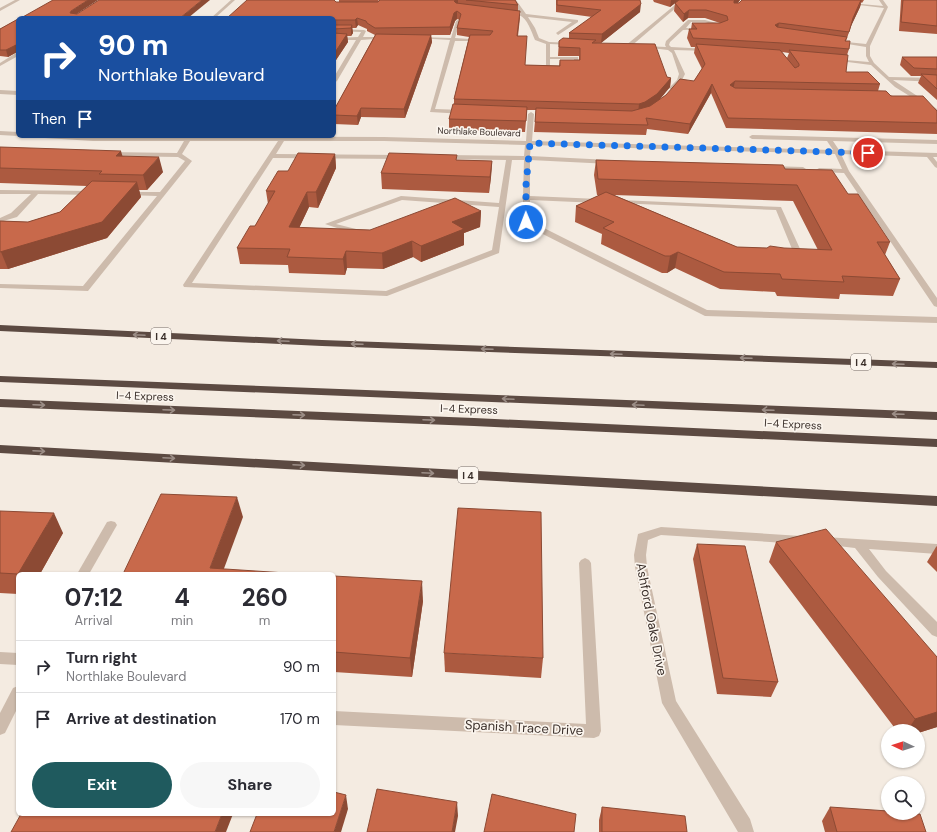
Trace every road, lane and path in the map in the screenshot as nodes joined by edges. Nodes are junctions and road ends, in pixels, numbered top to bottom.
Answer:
1 (18, 0) edge
2 (233, 0) edge
3 (514, 0) edge
4 (683, 0) edge
5 (819, 0) edge
6 (881, 0) edge
7 (886, 7) junction
8 (0, 10) edge
9 (517, 15) edge
10 (525, 15) junction
11 (215, 16) edge
12 (458, 21) edge
13 (682, 29) junction
14 (336, 30) edge
15 (558, 34) dead end
16 (336, 38) edge
17 (394, 38) edge
18 (409, 38) edge
19 (359, 39) junction
20 (452, 39) junction
21 (490, 41) edge
22 (830, 41) edge
23 (548, 43) junction
24 (579, 44) edge
25 (619, 46) edge
26 (627, 46) junction
27 (868, 46) junction
28 (634, 47) edge
29 (641, 47) edge
30 (670, 49) junction
31 (718, 50) edge
32 (16, 55) edge
33 (548, 58) junction
34 (828, 59) edge
35 (872, 64) junction
36 (0, 65) edge
37 (336, 68) edge
38 (341, 68) junction
39 (336, 77) edge
40 (887, 78) junction
41 (937, 80) edge
42 (670, 91) edge
43 (0, 92) edge
44 (16, 93) edge
45 (907, 98) edge
46 (915, 98) junction
47 (937, 111) edge
48 (470, 112) edge
49 (524, 114) edge
50 (532, 114) junction
51 (539, 114) edge
52 (0, 133) edge
53 (16, 134) edge
54 (752, 137) dead end
55 (77, 138) edge
56 (283, 138) joint
57 (336, 138) edge
58 (188, 139) junction
59 (829, 139) junction
60 (937, 142) edge
61 (530, 143) junction
62 (837, 152) junction
63 (101, 154) edge
64 (929, 155) junction
65 (937, 155) edge
66 (179, 156) junction
67 (272, 156) junction
68 (406, 157) edge
69 (438, 157) edge
70 (509, 158) junction
71 (527, 158) junction
72 (615, 162) edge
73 (937, 166) edge
74 (766, 168) edge
75 (806, 169) edge
76 (814, 170) edge
77 (846, 171) junction
78 (0, 192) edge
79 (36, 193) junction
80 (99, 193) edge
81 (123, 193) edge
82 (163, 194) junction
83 (525, 198) junction
84 (452, 201) junction
85 (623, 203) junction
86 (503, 204) junction
87 (438, 207) edge
88 (644, 212) edge
89 (0, 220) edge
90 (368, 234) edge
91 (782, 251) edge
92 (0, 286) edge
93 (937, 304) edge
94 (937, 320) edge
95 (0, 328) edge
96 (937, 365) edge
97 (0, 379) edge
98 (0, 403) edge
99 (937, 416) edge
100 (937, 443) edge
101 (0, 449) edge
102 (937, 501) edge
103 (111, 525) dead end
104 (859, 544) junction
105 (937, 549) edge
106 (585, 563) dead end
107 (84, 572) edge
108 (937, 631) edge
109 (0, 658) edge
110 (16, 659) edge
111 (16, 699) edge
112 (336, 718) edge
113 (0, 728) edge
114 (746, 832) edge

1 - 8 street
2 - 11 street
3 - 10 street
4 - 26 street
5 - 7 street
6 - 7 street
7 - 27 street
9 - 10 street
10 - 15 street
10 - 23 street
12 - 20 street
13 - 13 street
13 - 30 street
14 - 19 street
16 - 19 street
17 - 19 street
18 - 20 street
19 - 38 street
20 - 21 street
20 - 48 street
22 - 27 street
23 - 24 street
23 - 33 street
25 - 26 street
26 - 28 street
27 - 35 street
29 - 30 street
30 - 31 street
30 - 42 street
32 - 36 street
33 - 33 street
34 - 35 street
35 - 40 street
37 - 38 street
38 - 39 street
40 - 41 street
40 - 46 street
43 - 44 street
45 - 46 street
46 - 47 street
49 - 50 street
50 - 51 street
50 - 61 street
52 - 53 street
54 - 59 street
55 - 58 street, Northlake Boulevard
56 - 58 street, Northlake Boulevard
56 - 67 street
57 - 61 street, Northlake Boulevard
58 - 66 street
59 - 60 street
59 - 62 street
61 - 62 street, Northlake Boulevard
61 - 71 street
62 - 64 street, Northlake Boulevard
62 - 77 street
63 - 66 street
64 - 65 street, Northlake Boulevard
64 - 73 street
66 - 82 street
67 - 68 street
67 - 86 street
69 - 70 street
70 - 71 street
70 - 86 street
71 - 72 street
71 - 83 street
74 - 75 street
76 - 77 street
77 - 93 street
78 - 79 street
79 - 80 street
79 - 89 street
81 - 82 street
82 - 92 street
83 - 85 street
83 - 94 street
84 - 86 street
84 - 87 street
84 - 90 street
85 - 88 street
85 - 91 street
96 -> 95 highway, I 4
99 -> 97 highway, I-4 Express
98 -> 100 highway, I-4 Express
101 -> 102 highway, I 4
103 - 107 street
104 - 105 street, Ashford Oaks Drive
104 - 108 street
104 - 114 street, Ashford Oaks Drive
106 - 112 street, Spanish Trace Drive
109 - 110 street
111 - 113 street

